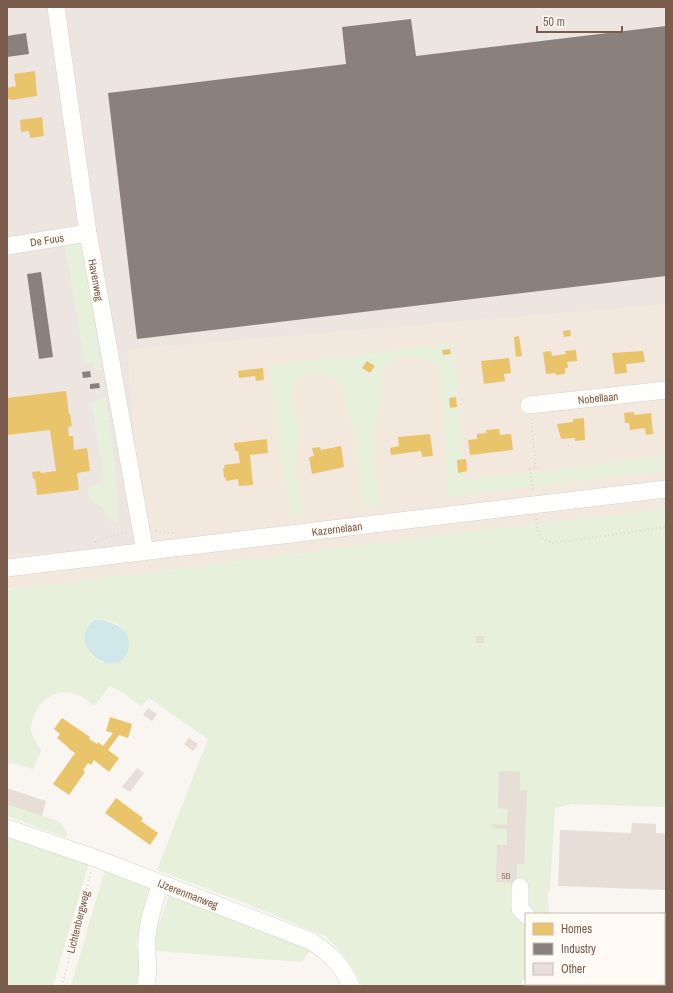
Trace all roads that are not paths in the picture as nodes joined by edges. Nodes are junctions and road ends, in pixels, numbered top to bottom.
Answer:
1 (56, 7) edge
2 (88, 233) junction
3 (7, 246) edge
4 (666, 390) edge
5 (529, 405) road end
6 (666, 489) edge
7 (145, 552) junction
8 (7, 568) edge
9 (7, 828) edge
10 (161, 884) junction
11 (520, 887) dead end
12 (525, 914) edge
13 (149, 981) edge
14 (351, 986) edge

1 - 2 street, Havenweg
2 - 3 street, De Fuus
2 - 7 street, Havenweg
4 - 5 street, Nobellaan
6 - 7 street, Kazernelaan
7 - 8 street, Kazernelaan
9 - 10 street, IJzerenmanweg
10 - 13 street
10 - 14 street, IJzerenmanweg
11 - 12 street

